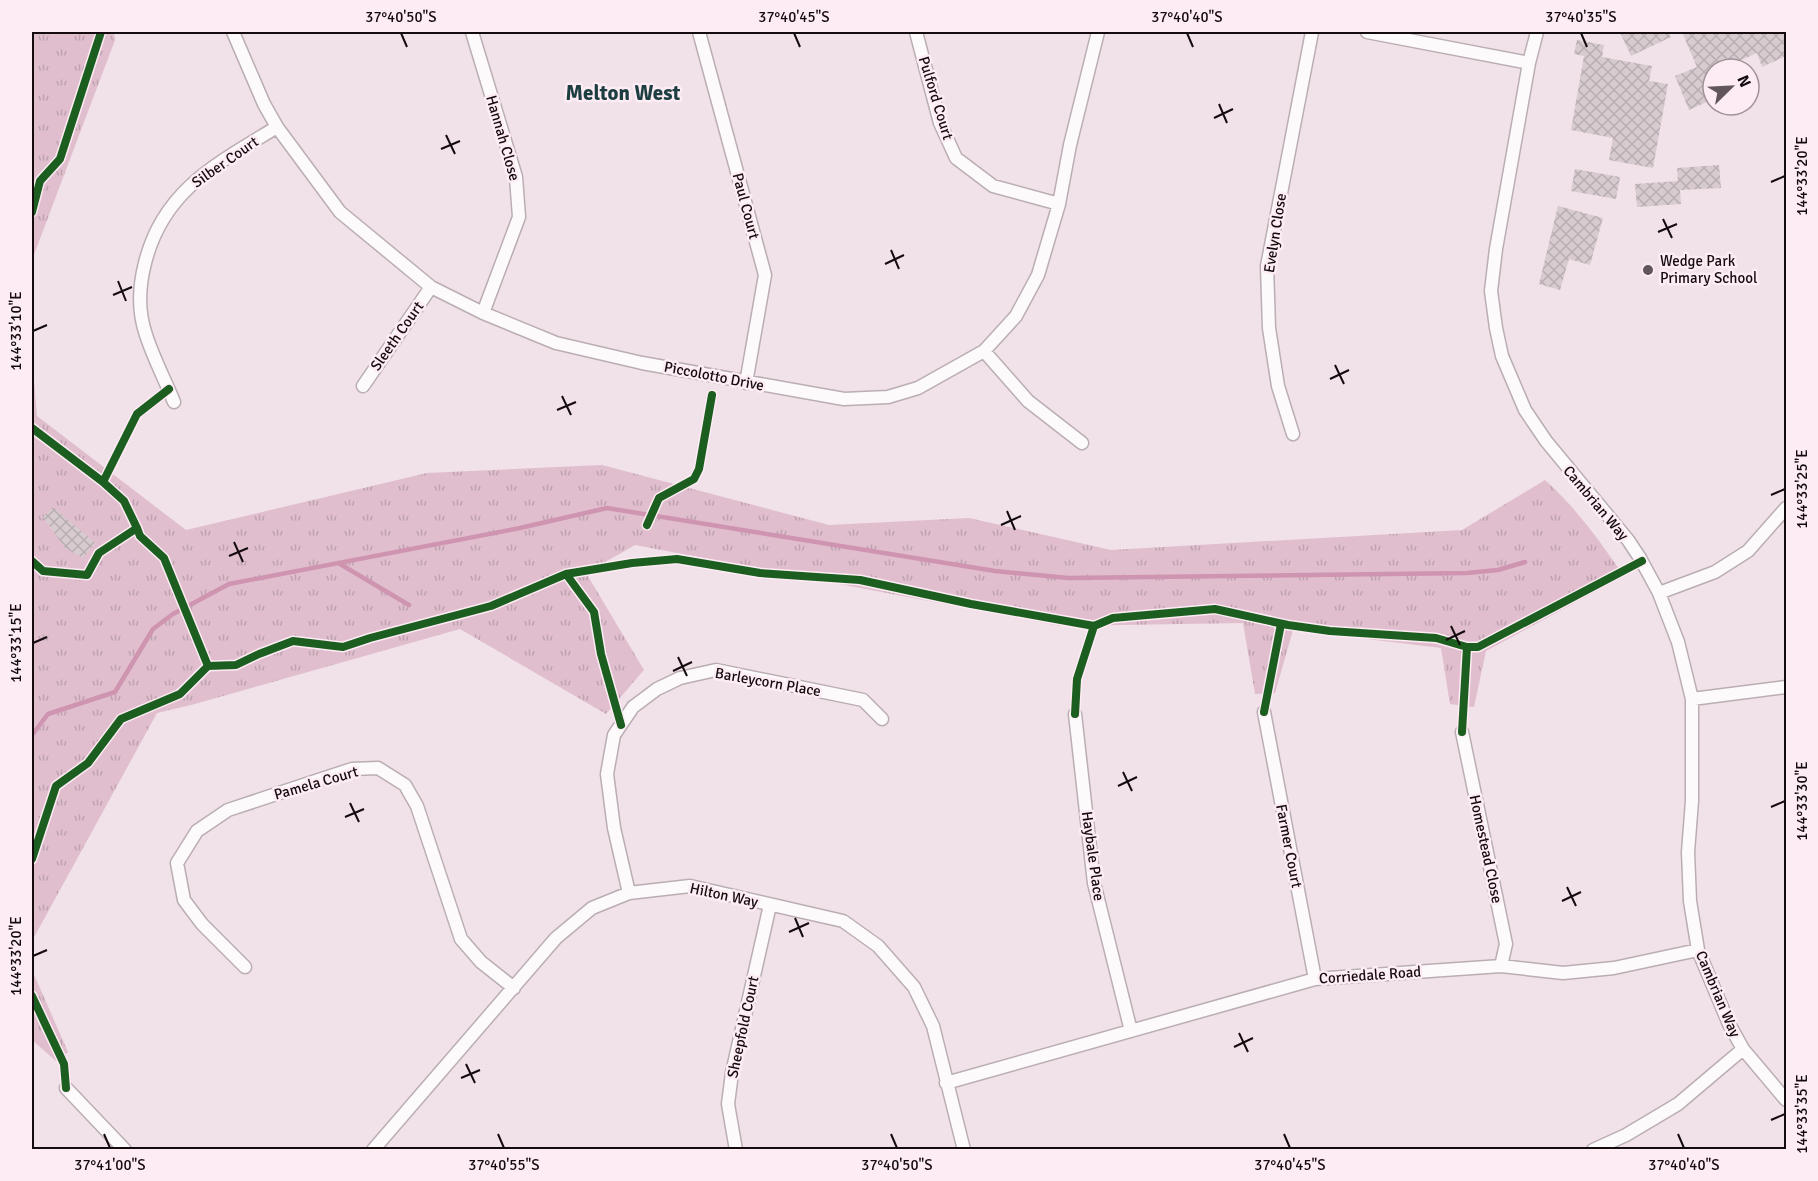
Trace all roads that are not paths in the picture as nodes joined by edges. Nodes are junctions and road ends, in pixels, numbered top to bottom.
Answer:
1 (233, 32) edge
2 (471, 32) edge
3 (699, 32) edge
4 (916, 32) edge
5 (1098, 32) edge
6 (1312, 32) edge
7 (1367, 32) edge
8 (1537, 32) edge
9 (1529, 63) junction
10 (277, 127) junction
11 (1059, 204) junction
12 (431, 287) junction
13 (483, 313) junction
14 (984, 351) junction
15 (746, 383) junction
16 (363, 386) dead end
17 (174, 402) dead end
18 (1293, 434) dead end
19 (1082, 443) dead end
20 (1786, 508) edge
21 (1659, 593) junction
22 (1786, 687) edge
23 (1692, 699) junction
24 (1264, 712) dead end
25 (1075, 714) dead end
26 (882, 719) dead end
27 (1462, 732) dead end
28 (629, 893) junction
29 (770, 905) junction
30 (1698, 950) junction
31 (1501, 966) junction
32 (245, 967) dead end
33 (1315, 979) junction
34 (514, 988) junction
35 (1131, 1031) junction
36 (1743, 1049) junction
37 (946, 1083) junction
38 (66, 1088) dead end
39 (1786, 1100) edge
40 (125, 1149) edge
41 (373, 1149) edge
42 (736, 1149) edge
43 (964, 1149) edge
44 (1593, 1149) edge

1 - 10 street, Piccolotto Drive
2 - 13 street, Hannah Close
3 - 15 street, Paul Court
4 - 11 street, Pulford Court
5 - 11 street, Piccolotto Drive
6 - 18 street, Evelyn Close
7 - 9 street
8 - 9 street, Cambrian Way
9 - 21 street, Cambrian Way
10 - 12 street, Piccolotto Drive
10 - 17 street, Silber Court
11 - 14 street, Piccolotto Drive
12 - 13 street, Piccolotto Drive
12 - 16 street, Sleeth Court
13 - 15 street, Piccolotto Drive
14 - 15 street, Piccolotto Drive
14 - 19 street
20 - 21 street
21 - 23 street, Cambrian Way
22 - 23 street
23 - 30 street, Cambrian Way
24 - 33 street, Farmer Court
25 - 35 street, Haybale Place
26 - 28 street, Barleycorn Place
27 - 31 street, Homestead Close
28 - 29 street, Hilton Way
28 - 34 street, Hilton Way
29 - 37 street, Hilton Way
29 - 42 street, Sheepfold Court
30 - 31 street, Corriedale Road
30 - 36 street, Cambrian Way
31 - 33 street, Corriedale Road
32 - 34 street, Pamela Court
33 - 35 street, Corriedale Road
34 - 41 street, Hilton Way
35 - 37 street, Corriedale Road
36 - 39 street, Cambrian Way
36 - 44 street
37 - 43 street, Hilton Way
38 - 40 street

